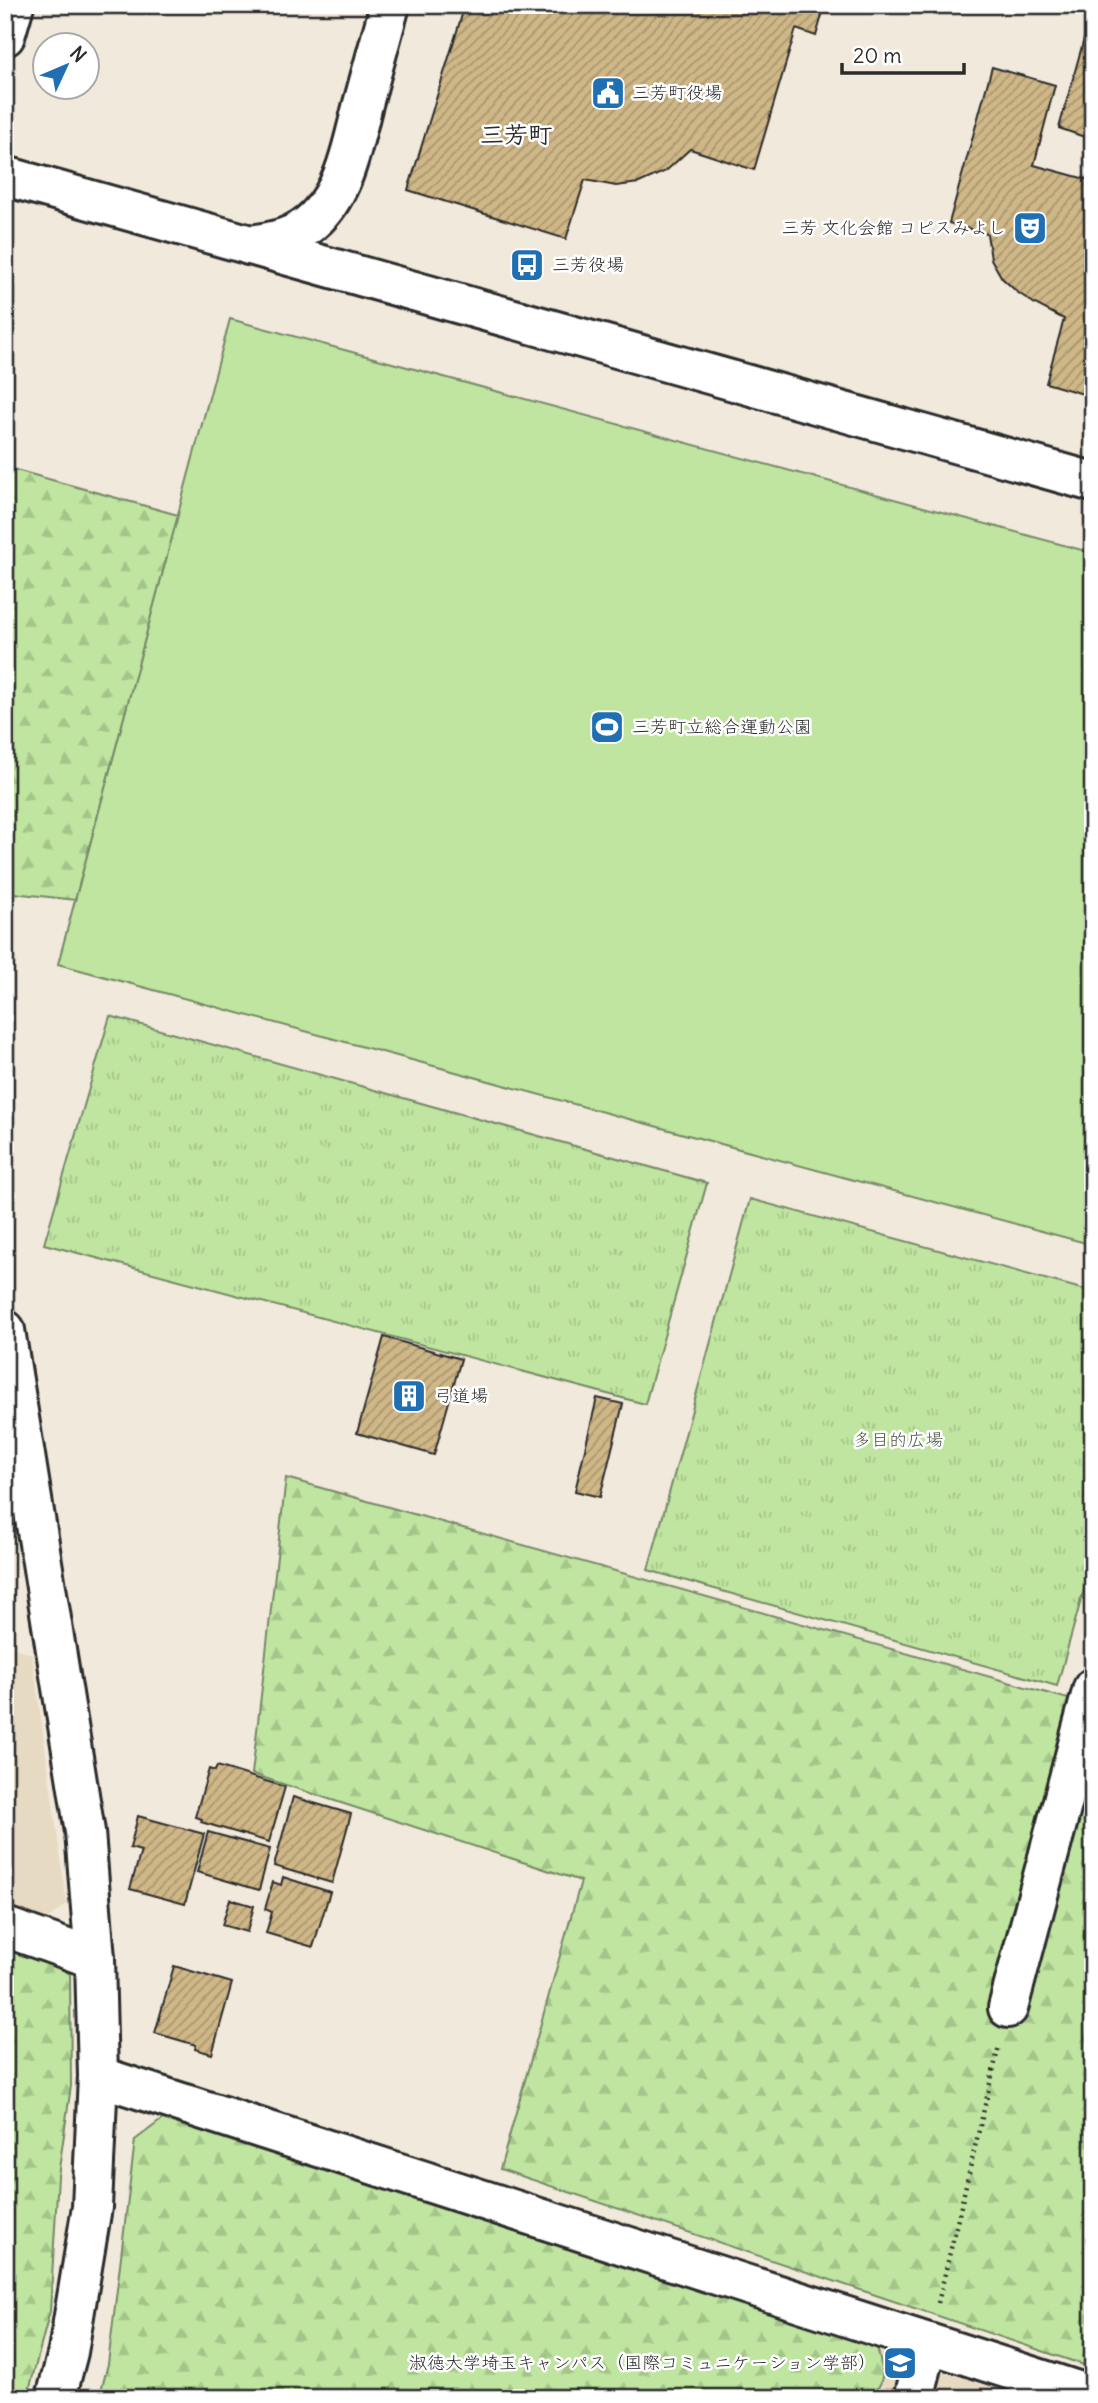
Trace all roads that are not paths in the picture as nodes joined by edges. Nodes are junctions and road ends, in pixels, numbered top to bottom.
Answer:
1 (14, 5) edge
2 (390, 5) edge
3 (5, 36) edge
4 (5, 176) edge
5 (249, 245) junction
6 (1093, 482) edge
7 (5, 1330) edge
8 (1093, 1688) edge
9 (5, 1927) edge
10 (95, 1959) junction
11 (1008, 2008) road end
12 (98, 2076) junction
13 (928, 2343) junction
14 (1093, 2396) edge
15 (56, 2398) edge
16 (914, 2398) edge

1 - 3 street
2 - 5 street
4 - 5 street
5 - 6 street
7 - 10 street
8 - 11 street
9 - 10 street
10 - 12 street
12 - 13 street
12 - 15 street
13 - 14 street
13 - 16 street

